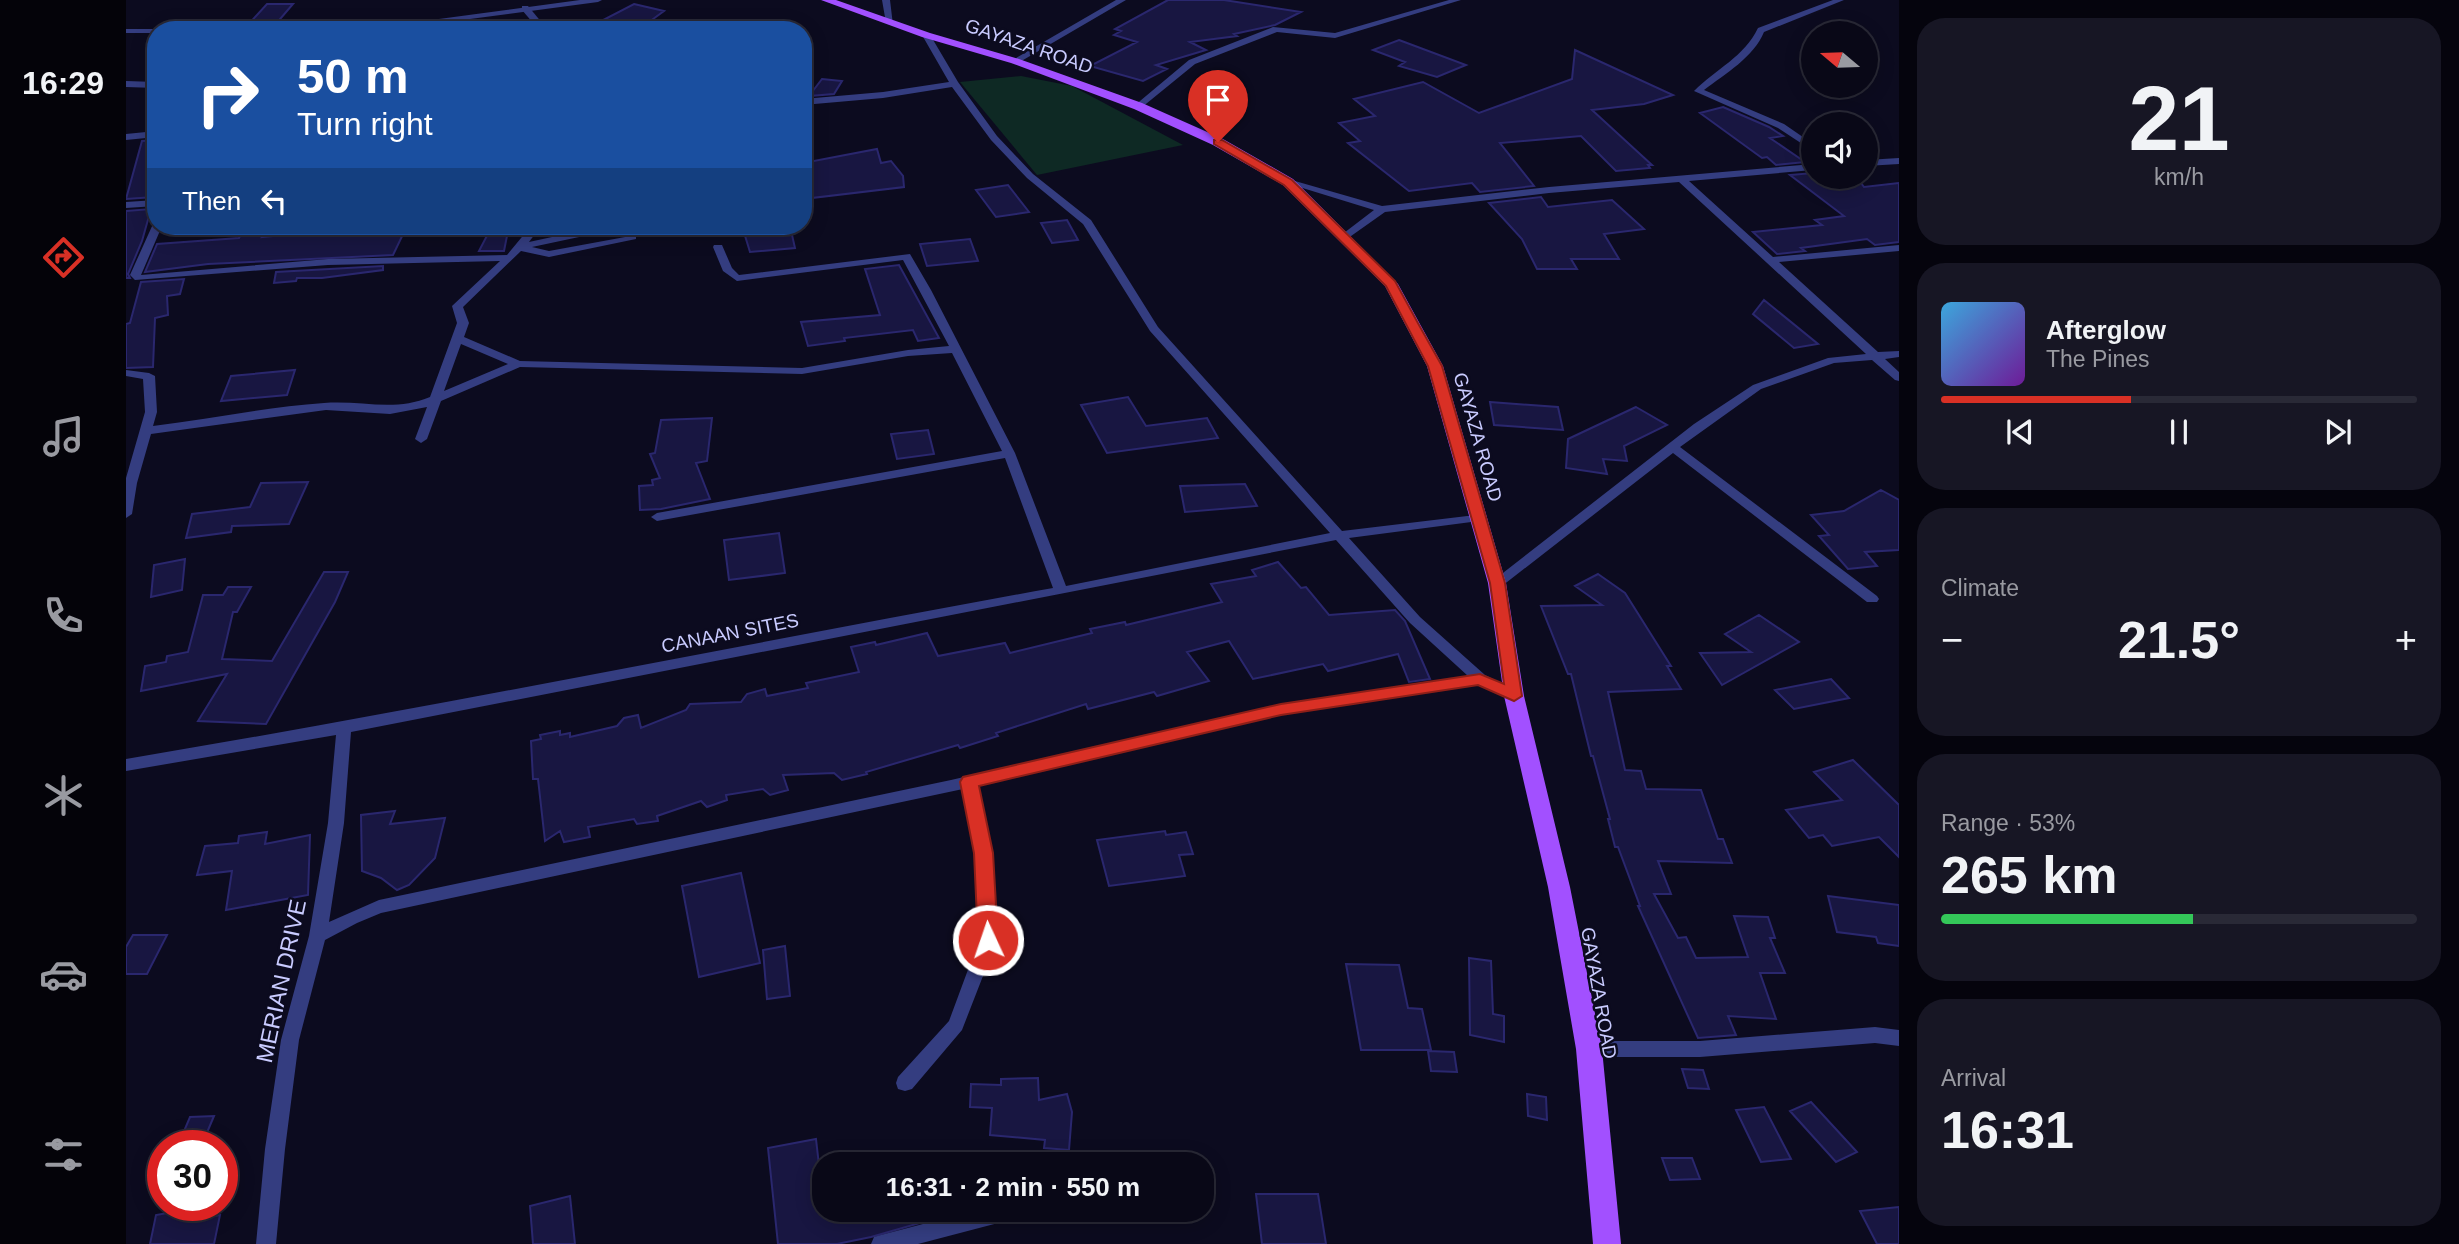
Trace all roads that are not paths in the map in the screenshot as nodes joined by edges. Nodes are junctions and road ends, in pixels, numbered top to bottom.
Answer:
1 (598, 0) edge
2 (826, 0) edge
3 (886, 0) edge
4 (1122, 0) edge
5 (1457, 0) edge
6 (1840, 0) edge
7 (526, 8) junction
8 (436, 21) edge
9 (537, 21) edge
10 (890, 23) junction
11 (126, 31) edge
12 (147, 31) edge
13 (926, 35) junction
14 (1015, 61) junction
15 (955, 84) junction
16 (126, 85) edge
17 (147, 85) edge
18 (812, 101) edge
19 (1138, 106) junction
20 (147, 135) edge
21 (126, 137) edge
22 (1801, 140) edge
23 (1899, 161) edge
24 (1878, 162) edge
25 (1801, 168) edge
26 (1683, 180) junction
27 (1288, 182) junction
28 (147, 204) edge
29 (126, 205) edge
30 (1382, 209) junction
31 (153, 235) edge
32 (528, 235) edge
33 (574, 235) edge
34 (632, 237) dead end
35 (1344, 238) junction
36 (518, 247) junction
37 (718, 247) dead end
38 (1899, 248) edge
39 (510, 258) junction
40 (1771, 260) junction
41 (457, 338) junction
42 (956, 349) junction
43 (1899, 354) edge
44 (1876, 356) junction
45 (518, 364) junction
46 (126, 373) edge
47 (1899, 379) edge
48 (436, 397) junction
49 (146, 431) junction
50 (421, 439) dead end
51 (1674, 448) junction
52 (1009, 453) junction
53 (130, 475) edge
54 (126, 514) edge
55 (657, 517) dead end
56 (1479, 517) junction
57 (1341, 535) junction
58 (1497, 583) junction
59 (1061, 591) junction
60 (1872, 599) dead end
61 (1480, 679) junction
62 (1514, 696) junction
63 (344, 728) junction
64 (126, 765) edge
65 (969, 782) junction
66 (318, 936) junction
67 (1899, 1038) edge
68 (1589, 1049) junction
69 (905, 1083) dead end
70 (967, 1222) edge
71 (266, 1244) edge
72 (881, 1244) edge
73 (1607, 1244) edge

1 - 7 street
2 - 10 main road, GAYAZA ROAD
3 - 10 street
4 - 14 street
5 - 19 street
6 - 22 street
7 - 8 street
7 - 9 street
10 - 13 main road, GAYAZA ROAD
11 - 12 street
13 - 14 main road, GAYAZA ROAD
13 - 15 street
14 - 19 main road, GAYAZA ROAD
15 - 18 street
15 - 57 street
16 - 17 street
19 - 27 main road, GAYAZA ROAD
20 - 21 street
23 - 24 street
25 - 26 street
26 - 30 street
26 - 40 street
27 - 30 street
27 - 35 main road, GAYAZA ROAD
28 - 29 street
30 - 35 street
31 - 39 street
32 - 36 street
33 - 36 street
34 - 36 street
35 - 56 main road, GAYAZA ROAD
36 - 39 street
37 - 42 street
38 - 40 street
39 - 41 street
40 - 44 street
41 - 45 street
41 - 48 street
42 - 45 street
42 - 52 street
43 - 44 street
44 - 47 street
44 - 51 street
45 - 48 street
46 - 49 street
48 - 49 street
48 - 50 street
49 - 53 street
51 - 58 street
51 - 60 street
52 - 55 street
52 - 59 street
53 - 54 street
56 - 57 street, CANAAN SITES
56 - 58 main road, GAYAZA ROAD
57 - 59 street, CANAAN SITES
57 - 61 street
58 - 62 main road, GAYAZA ROAD
59 - 63 street, CANAAN SITES
61 - 62 street
61 - 65 street
62 - 68 main road, GAYAZA ROAD
63 - 64 street, CANAAN SITES
63 - 66 street, MERIAN DRIVE
65 - 66 street
65 - 69 street
66 - 71 street, MERIAN DRIVE
67 - 68 street
68 - 73 main road, GAYAZA ROAD
70 - 72 street

